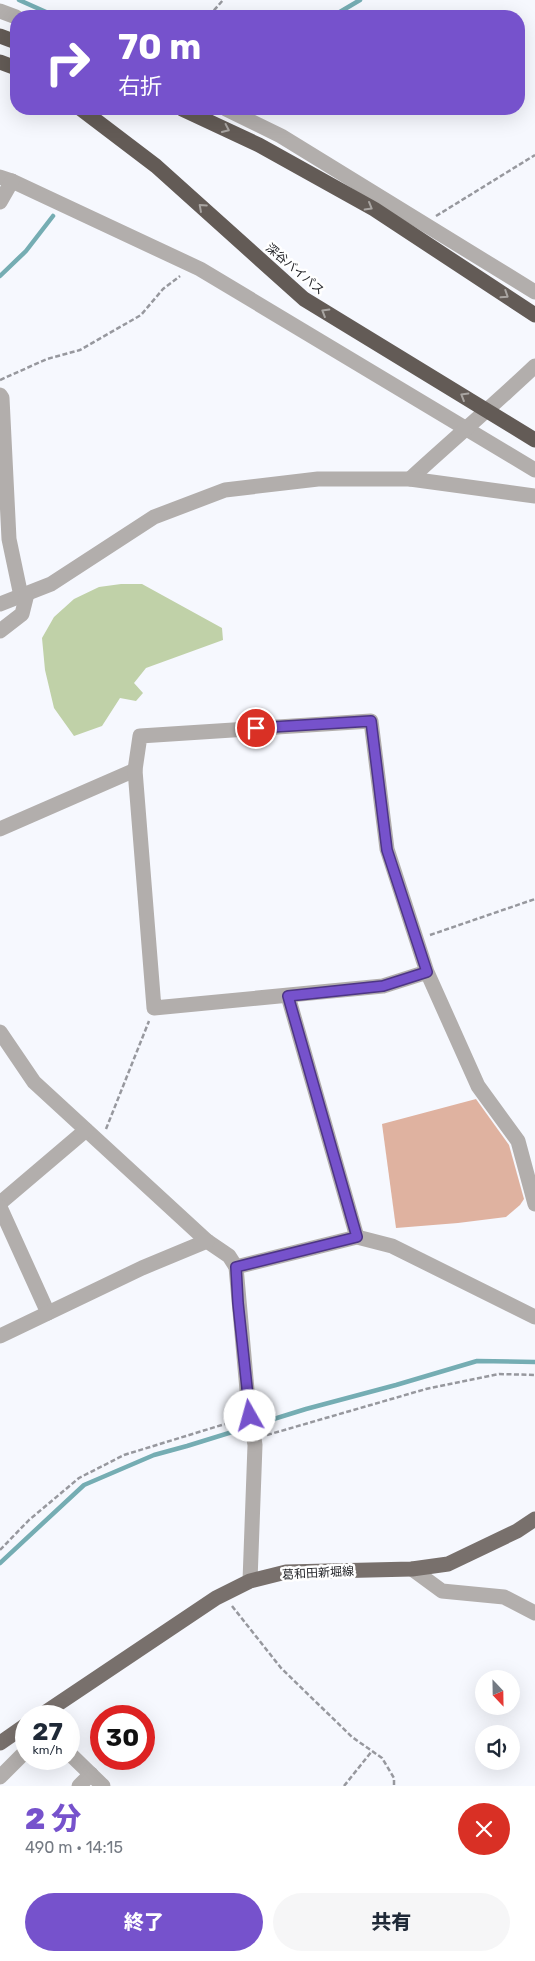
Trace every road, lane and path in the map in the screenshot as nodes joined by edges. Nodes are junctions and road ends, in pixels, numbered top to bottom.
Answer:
1 (223, 0) edge
2 (214, 10) edge
3 (89, 115) edge
4 (195, 115) edge
5 (238, 115) edge
6 (535, 155) edge
7 (6, 179) edge
8 (0, 202) edge
9 (423, 224) junction
10 (192, 265) junction
11 (535, 292) edge
12 (535, 315) edge
13 (535, 366) edge
14 (0, 380) edge
15 (0, 395) edge
16 (488, 410) junction
17 (465, 428) junction
18 (535, 440) edge
19 (535, 470) edge
20 (410, 478) junction
21 (535, 496) edge
22 (24, 595) junction
23 (0, 604) edge
24 (0, 631) edge
25 (135, 770) junction
26 (0, 829) edge
27 (535, 899) edge
28 (417, 940) junction
29 (427, 972) junction
30 (288, 996) junction
31 (154, 1008) junction
32 (0, 1032) edge
33 (6, 1053) edge
34 (86, 1130) junction
35 (98, 1141) junction
36 (535, 1204) edge
37 (0, 1205) edge
38 (357, 1237) junction
39 (207, 1241) junction
40 (236, 1267) junction
41 (48, 1313) junction
42 (535, 1317) edge
43 (0, 1336) edge
44 (535, 1375) edge
45 (250, 1416) junction
46 (254, 1437) junction
47 (535, 1520) edge
48 (0, 1550) edge
49 (412, 1569) junction
50 (250, 1581) junction
51 (224, 1594) junction
52 (535, 1614) edge
53 (57, 1705) edge
54 (15, 1732) edge
55 (0, 1742) edge
56 (372, 1751) junction
57 (15, 1762) edge
58 (80, 1763) edge
59 (91, 1774) junction
60 (0, 1778) edge
61 (9, 1786) edge
62 (79, 1786) edge
63 (103, 1786) edge
64 (344, 1786) edge
65 (394, 1786) edge

1 - 2 path
16 -> 3 highway, 深谷バイパス
4 -> 12 highway
5 - 9 street
6 - 9 path
7 - 8 street
7 - 10 street
9 - 11 street
10 - 14 path
10 - 17 street
13 - 16 street
15 - 22 street
16 - 17 street
16 - 18 highway, 深谷バイパス
17 - 19 street
17 - 20 street
20 - 21 street
20 - 22 street
22 - 23 street
22 - 24 street
25 - 26 street
25 - 28 street
25 - 31 street
27 - 28 path
28 - 29 street
29 - 30 street
29 - 36 street
30 - 31 street
30 - 38 street
31 - 35 path
32 - 33 street
33 - 34 street
34 - 35 street
34 - 37 street
35 - 39 street
37 - 41 street
38 - 40 street
38 - 42 street
39 - 40 street
39 - 41 street
40 - 45 street
41 - 43 street
44 - 46 path
45 - 46 street
45 - 48 path
46 - 50 street
47 - 49 main road, 葛和田新堀線
49 - 50 main road, 葛和田新堀線
49 - 52 street
50 - 51 main road, 葛和田新堀線
51 - 53 main road, 葛和田新堀線
51 - 56 path
54 - 55 main road
56 - 64 path
56 - 65 path
57 - 60 street
58 - 59 street
59 - 62 street
59 - 63 street
60 - 61 street

